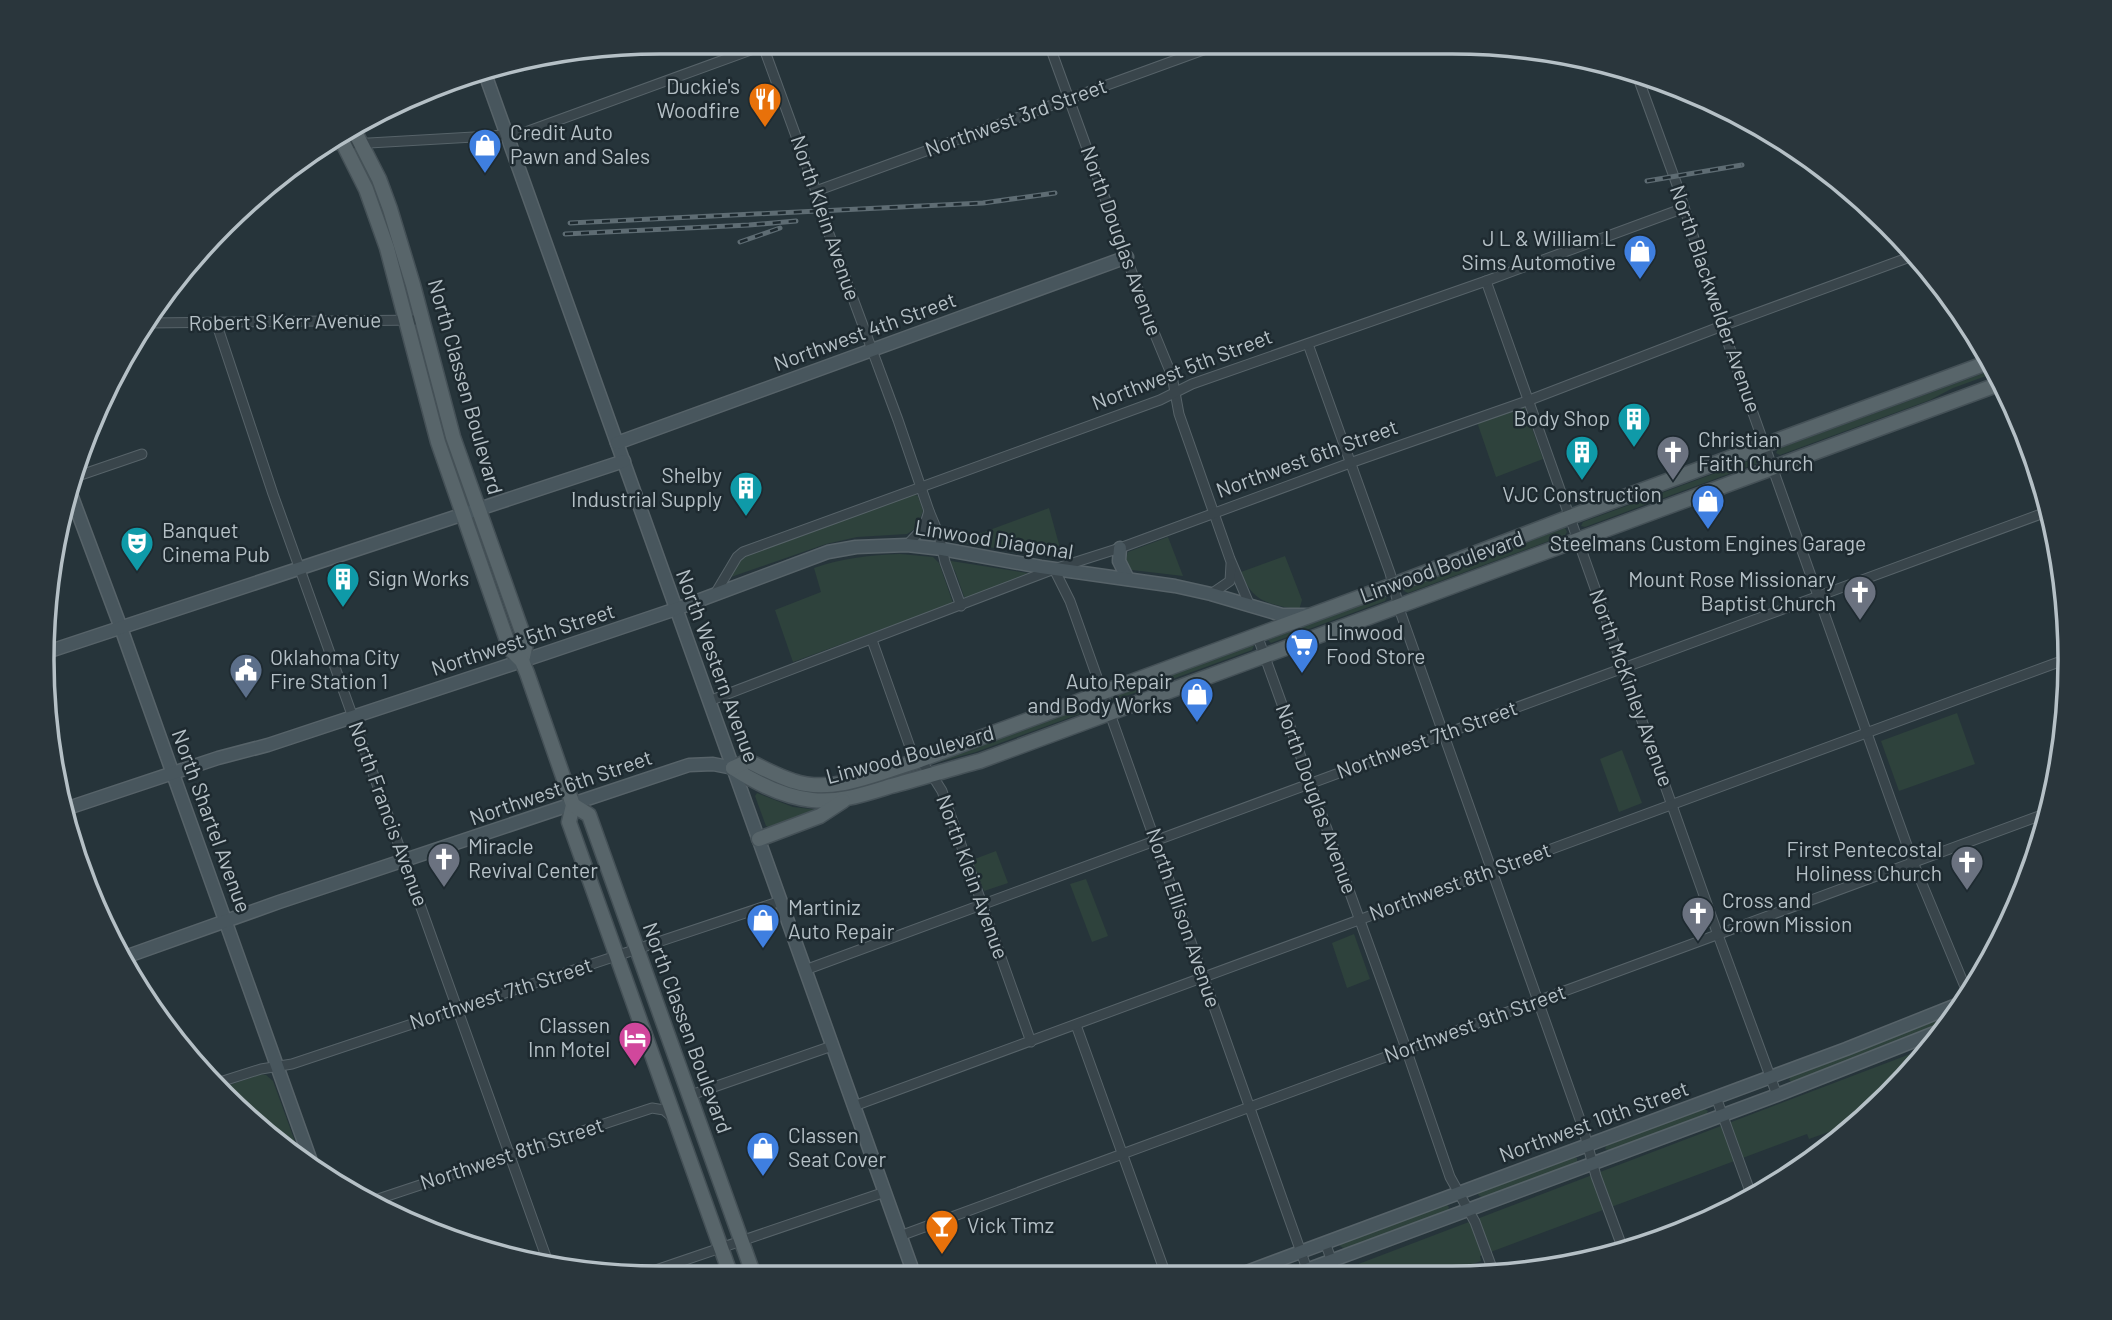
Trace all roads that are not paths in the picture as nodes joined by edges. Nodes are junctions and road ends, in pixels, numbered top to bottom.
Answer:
1 (738, 54) edge
2 (768, 54) edge
3 (1053, 54) edge
4 (1192, 54) edge
5 (487, 80) edge
6 (1640, 84) edge
7 (1070, 99) junction
8 (508, 134) junction
9 (356, 135) edge
10 (347, 141) edge
11 (344, 143) edge
12 (360, 144) junction
13 (816, 191) junction
14 (1684, 208) junction
15 (1127, 257) junction
16 (1905, 259) edge
17 (1486, 281) junction
18 (406, 320) junction
19 (422, 320) junction
20 (156, 323) edge
21 (216, 323) junction
22 (1722, 326) junction
23 (1308, 344) junction
24 (872, 350) junction
25 (1981, 365) edge
26 (1992, 387) edge
27 (1175, 393) junction
28 (1527, 401) junction
29 (617, 443) junction
30 (1765, 444) junction
31 (142, 454) dead end
32 (624, 461) junction
33 (1350, 463) junction
34 (1773, 467) junction
35 (83, 474) edge
36 (920, 488) junction
37 (75, 504) edge
38 (478, 510) junction
39 (929, 512) junction
40 (1215, 513) junction
41 (463, 514) junction
42 (2040, 514) edge
43 (1570, 517) junction
44 (1578, 540) junction
45 (907, 545) junction
46 (1120, 548) junction
47 (942, 549) junction
48 (1230, 559) junction
49 (300, 569) junction
50 (1054, 569) junction
51 (1128, 579) junction
52 (1393, 585) junction
53 (715, 594) junction
54 (1211, 594) junction
55 (1818, 596) junction
56 (961, 606) junction
57 (1250, 606) junction
58 (1398, 606) junction
59 (676, 608) junction
60 (1312, 614) junction
61 (121, 628) junction
62 (1257, 635) junction
63 (872, 640) junction
64 (55, 650) edge
65 (1264, 655) junction
66 (522, 660) junction
67 (2058, 662) edge
68 (1623, 668) junction
69 (1102, 694) junction
70 (709, 701) junction
71 (1109, 712) junction
72 (353, 717) junction
73 (1867, 733) junction
74 (1443, 734) junction
75 (920, 760) junction
76 (733, 768) junction
77 (173, 774) junction
78 (932, 775) junction
79 (1311, 782) junction
80 (846, 799) junction
81 (1672, 804) junction
82 (573, 805) junction
83 (73, 807) edge
84 (2037, 817) edge
85 (759, 839) junction
86 (1156, 839) junction
87 (405, 860) junction
88 (1913, 862) junction
89 (1493, 870) junction
90 (781, 901) junction
91 (982, 904) junction
92 (1359, 919) junction
93 (226, 921) junction
94 (1718, 935) junction
95 (636, 949) junction
96 (131, 955) edge
97 (617, 956) junction
98 (805, 970) junction
99 (1203, 977) junction
100 (1964, 985) edge
101 (1539, 1001) junction
102 (1948, 1008) edge
103 (457, 1009) junction
104 (1076, 1025) junction
105 (1927, 1036) edge
106 (1031, 1042) junction
107 (832, 1046) junction
108 (1406, 1050) junction
109 (277, 1066) junction
110 (1770, 1077) junction
111 (225, 1081) edge
112 (664, 1090) junction
113 (1777, 1095) junction
114 (688, 1096) junction
115 (1716, 1097) junction
116 (854, 1106) junction
117 (1250, 1107) junction
118 (652, 1108) junction
119 (1723, 1115) junction
120 (675, 1121) junction
121 (1588, 1145) junction
122 (308, 1153) edge
123 (1123, 1154) junction
124 (509, 1155) junction
125 (1593, 1163) junction
126 (1749, 1188) edge
127 (885, 1192) junction
128 (1459, 1193) junction
129 (382, 1198) edge
130 (1468, 1210) junction
131 (900, 1236) junction
132 (741, 1242) junction
133 (1325, 1242) junction
134 (1620, 1242) edge
135 (721, 1248) junction
136 (1301, 1251) junction
137 (545, 1255) edge
138 (1331, 1260) junction
139 (1490, 1264) edge
140 (668, 1266) edge
141 (727, 1266) edge
142 (750, 1266) edge
143 (911, 1266) edge
144 (1163, 1266) edge
145 (1262, 1266) edge
146 (1306, 1266) edge
147 (1315, 1266) edge
148 (1333, 1266) edge

1 - 8 street
2 - 13 street, North Klein Avenue
3 - 7 street, North Douglas Avenue
4 - 7 street, Northwest 3rd Street
5 - 8 main road, North Western Avenue
6 - 14 street, North Blackwelder Avenue
7 - 13 street, Northwest 3rd Street
7 - 15 street, North Douglas Avenue
8 - 12 street
8 - 29 main road, North Western Avenue
9 - 12 main road, North Classen Boulevard
10 - 12 street
11 - 18 main road, North Classen Boulevard
12 - 19 main road, North Classen Boulevard
13 - 24 street, North Klein Avenue
14 - 17 street, Northwest 5th Street
14 - 22 street, North Blackwelder Avenue
15 - 24 main road, Northwest 4th Street
15 - 27 street, North Douglas Avenue
16 - 22 street, Northwest 6th Street
17 - 23 street, Northwest 5th Street
17 - 28 street, North McKinley Avenue
18 - 19 street, Robert S Kerr Avenue
18 - 21 street, Robert S Kerr Avenue
18 - 41 main road, North Classen Boulevard
19 - 38 main road, North Classen Boulevard
20 - 21 street, Robert S Kerr Avenue
21 - 49 street, North Francis Avenue
22 - 28 street, Northwest 6th Street
22 - 30 street, North Blackwelder Avenue
23 - 27 street, Northwest 5th Street
23 - 33 street
24 - 29 main road, Northwest 4th Street
24 - 36 street, North Klein Avenue
25 - 30 main road, Linwood Boulevard
26 - 34 main road, Linwood Boulevard
27 - 36 street, Northwest 5th Street
27 - 40 street, North Douglas Avenue
28 - 33 street, Northwest 6th Street
28 - 43 street, North McKinley Avenue
29 - 32 main road, North Western Avenue
30 - 34 street, North Blackwelder Avenue
30 - 43 main road, Linwood Boulevard
31 - 35 street
32 - 38 main road
32 - 59 main road, North Western Avenue
33 - 40 street, Northwest 6th Street
33 - 52 street
34 - 44 main road, Linwood Boulevard
34 - 55 street, North Blackwelder Avenue
36 - 39 street, North Klein Avenue
36 - 53 street, Northwest 5th Street
37 - 61 main road, North Shartel Avenue
38 - 41 main road
38 - 66 main road, North Classen Boulevard
39 - 45 street
39 - 47 street, North Klein Avenue
40 - 46 street, Northwest 6th Street
40 - 48 street, North Douglas Avenue
41 - 49 main road
41 - 66 main road, North Classen Boulevard
42 - 55 street, Northwest 7th Street
43 - 44 street, North McKinley Avenue
43 - 52 main road, Linwood Boulevard
44 - 58 main road, Linwood Boulevard
44 - 68 street, North McKinley Avenue
45 - 47 main road, Linwood Diagonal
45 - 53 main road, Linwood Diagonal
46 - 50 street, Northwest 6th Street
46 - 51 main road
47 - 50 main road, Linwood Diagonal
47 - 56 street, North Klein Avenue
48 - 54 street
48 - 57 street, North Douglas Avenue
49 - 61 main road
49 - 72 street, North Francis Avenue
50 - 51 main road, Linwood Diagonal
50 - 56 street, Northwest 6th Street
50 - 69 street, North Ellison Avenue
51 - 54 main road, Linwood Diagonal
52 - 58 street
52 - 60 main road, Linwood Boulevard
53 - 59 main road, Linwood Diagonal
54 - 57 main road, Linwood Diagonal
55 - 68 street, Northwest 7th Street
55 - 73 street, North Blackwelder Avenue
56 - 63 street, Northwest 6th Street
57 - 60 main road, Linwood Diagonal
58 - 65 main road, Linwood Boulevard
58 - 74 street
59 - 66 main road, Northwest 5th Street
59 - 70 main road, North Western Avenue
60 - 62 main road, Linwood Boulevard
61 - 64 main road
61 - 77 main road, North Shartel Avenue
62 - 65 street, North Douglas Avenue
62 - 69 main road, Linwood Boulevard
63 - 70 street, Northwest 6th Street
63 - 75 street, North Klein Avenue
65 - 71 main road, Linwood Boulevard
65 - 79 street, North Douglas Avenue
66 - 72 main road, Northwest 5th Street
66 - 82 main road, North Classen Boulevard
67 - 73 street, Northwest 8th Street
68 - 74 street, Northwest 7th Street
68 - 81 street, North McKinley Avenue
69 - 71 street, North Ellison Avenue
69 - 75 main road, Linwood Boulevard
70 - 76 main road, North Western Avenue
71 - 78 main road, Linwood Boulevard
71 - 86 street, North Ellison Avenue
72 - 77 main road, Northwest 5th Street
72 - 87 street, North Francis Avenue
73 - 81 street, Northwest 8th Street
73 - 88 street, North Blackwelder Avenue
74 - 79 street, Northwest 7th Street
74 - 89 street
75 - 76 main road, Linwood Boulevard
75 - 78 street, North Klein Avenue
76 - 80 main road, Linwood Boulevard
76 - 82 main road, Northwest 6th Street
76 - 85 main road, North Western Avenue
77 - 83 main road, Northwest 5th Street
77 - 93 main road, North Shartel Avenue
78 - 80 main road, Linwood Boulevard
78 - 91 street, North Klein Avenue
79 - 86 street, Northwest 7th Street
79 - 92 street, North Douglas Avenue
80 - 85 main road
81 - 89 street, Northwest 8th Street
81 - 94 street, North McKinley Avenue
82 - 87 main road, Northwest 6th Street
82 - 95 main road, North Classen Boulevard
82 - 97 main road, North Classen Boulevard
84 - 88 street, Northwest 9th Street
85 - 90 main road, North Western Avenue
86 - 91 street, Northwest 7th Street
86 - 99 street, North Ellison Avenue
87 - 93 main road, Northwest 6th Street
87 - 103 street, North Francis Avenue
88 - 94 street, Northwest 9th Street
88 - 100 street, North Blackwelder Avenue
89 - 92 street, Northwest 8th Street
89 - 101 street
90 - 95 street, Northwest 7th Street
90 - 98 main road, North Western Avenue
91 - 98 street, Northwest 7th Street
91 - 106 street, North Klein Avenue
92 - 99 street, Northwest 8th Street
92 - 108 street, North Douglas Avenue
93 - 96 main road, Northwest 6th Street
93 - 109 main road, North Shartel Avenue
94 - 101 street, Northwest 9th Street
94 - 110 street, North McKinley Avenue
95 - 97 street, Northwest 7th Street
95 - 114 main road, North Classen Boulevard
97 - 103 street, Northwest 7th Street
97 - 112 main road, North Classen Boulevard
98 - 107 main road, North Western Avenue
99 - 104 street, Northwest 8th Street
99 - 117 street, North Ellison Avenue
101 - 108 street, Northwest 9th Street
101 - 121 street
102 - 110 main road, Northwest 10th Street
103 - 109 street, Northwest 7th Street
103 - 124 street, North Francis Avenue
104 - 106 street, Northwest 8th Street
104 - 123 street
105 - 113 main road, Northwest 10th Street
106 - 116 street, Northwest 8th Street
107 - 114 street
107 - 116 main road, North Western Avenue
108 - 117 street, Northwest 9th Street
108 - 128 street, North Douglas Avenue
109 - 111 street, Northwest 7th Street
109 - 122 main road, North Shartel Avenue
110 - 113 street, North McKinley Avenue
110 - 115 main road, Northwest 10th Street
112 - 118 street
112 - 120 main road, North Classen Boulevard
113 - 119 main road, Northwest 10th Street
114 - 132 main road, North Classen Boulevard
115 - 119 street
115 - 121 main road, Northwest 10th Street
116 - 127 main road, North Western Avenue
117 - 123 street, Northwest 9th Street
117 - 136 street, North Ellison Avenue
118 - 120 street
118 - 124 street, Northwest 8th Street
119 - 125 main road, Northwest 10th Street
119 - 126 street
120 - 135 main road, North Classen Boulevard
121 - 125 street
121 - 128 main road, Northwest 10th Street
123 - 131 street, Northwest 9th Street
123 - 144 street
124 - 129 street, Northwest 8th Street
124 - 137 street, North Francis Avenue
125 - 130 main road, Northwest 10th Street
125 - 134 street
127 - 131 main road, North Western Avenue
127 - 132 street
128 - 130 street, North Douglas Avenue
128 - 133 main road, Northwest 10th Street
130 - 138 main road, Northwest 10th Street
130 - 139 street, North Douglas Avenue
131 - 143 main road, North Western Avenue
132 - 135 street
132 - 142 main road, North Classen Boulevard
133 - 136 main road, Northwest 10th Street
133 - 138 street
135 - 140 street
135 - 141 main road, North Classen Boulevard
136 - 145 main road, Northwest 10th Street
136 - 146 street, North Ellison Avenue
138 - 147 main road, Northwest 10th Street
138 - 148 street

